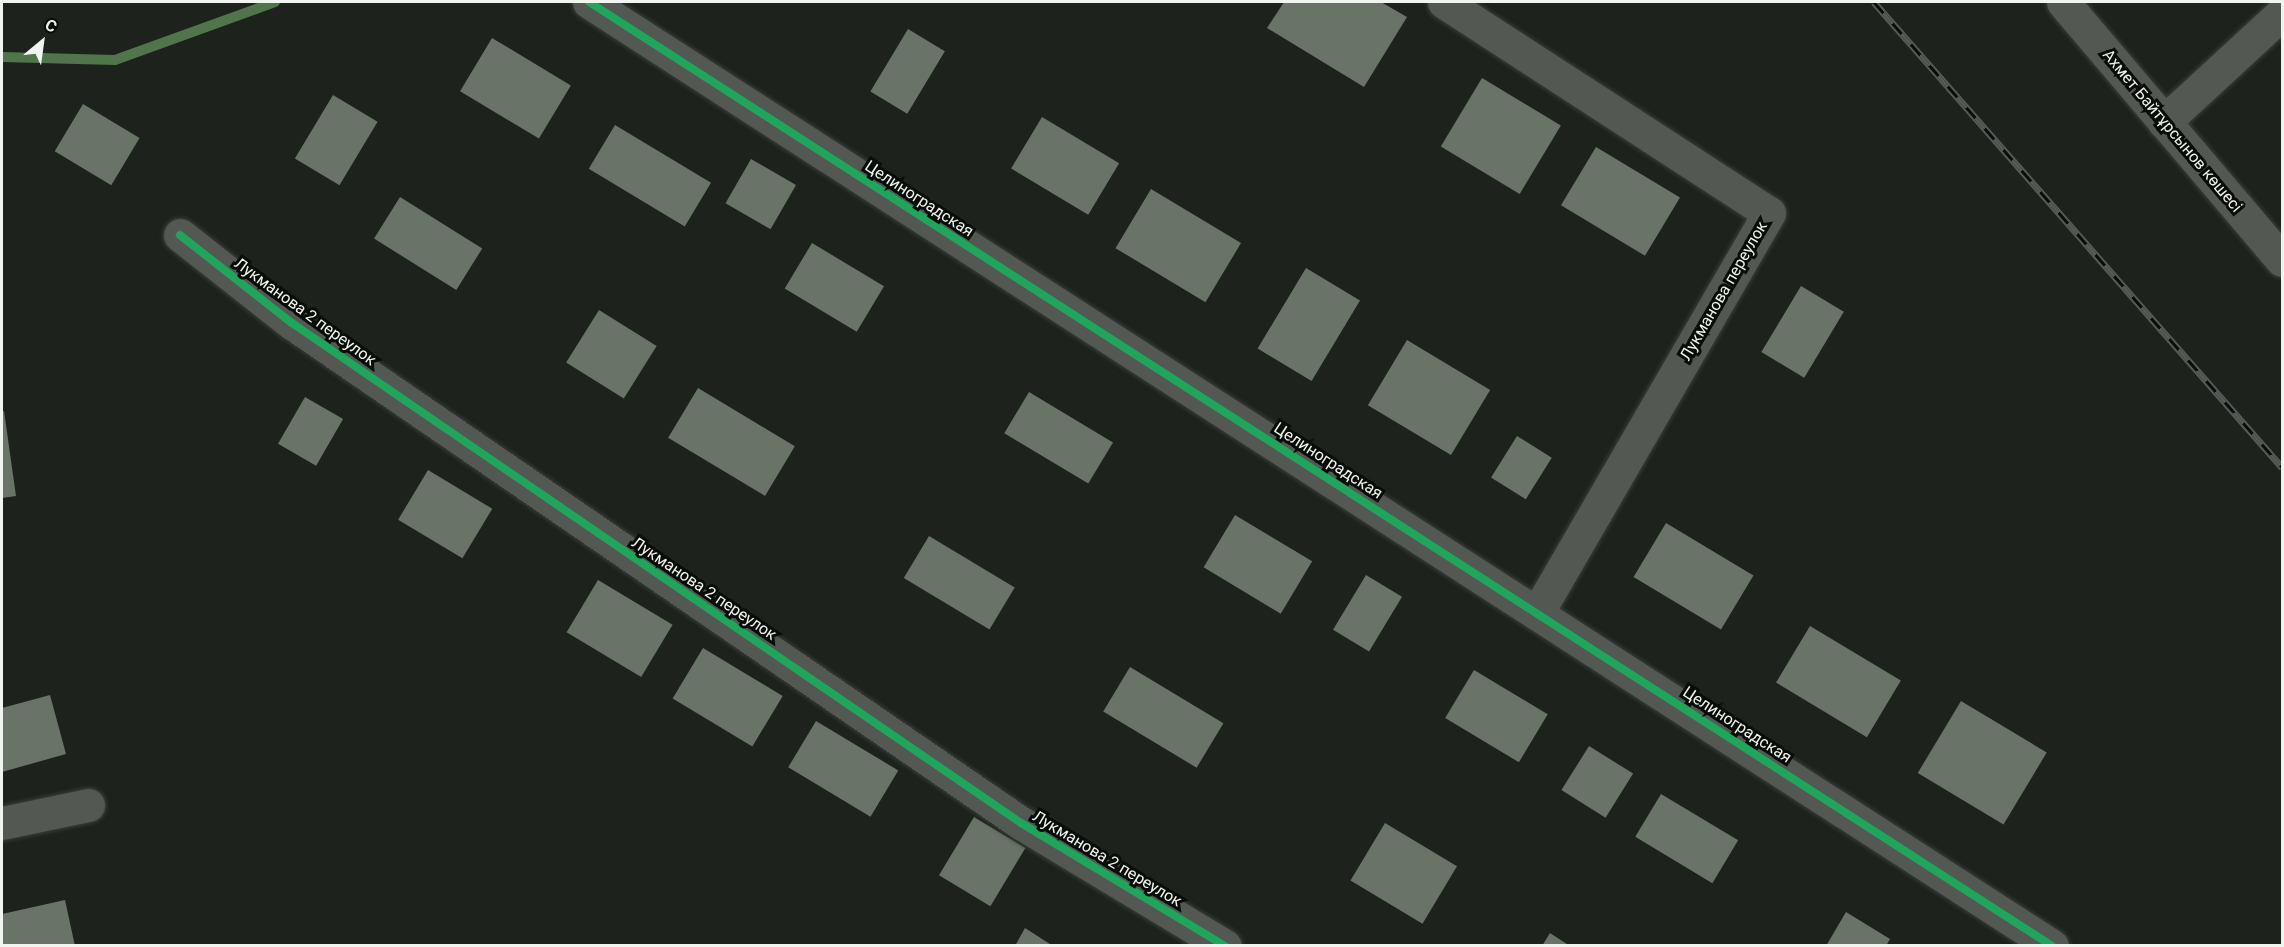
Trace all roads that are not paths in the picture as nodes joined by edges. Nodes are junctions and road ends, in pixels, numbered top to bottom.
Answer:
1 (589, 2) edge
2 (1444, 2) edge
3 (2062, 2) edge
4 (2283, 13) edge
5 (2164, 122) junction
6 (180, 235) dead end
7 (2283, 260) edge
8 (1538, 612) junction
9 (88, 805) dead end
10 (2, 823) edge
11 (1225, 945) edge
12 (2052, 945) edge

1 - 8 street, Целиноградская
2 - 8 street, Лукманова переулок
3 - 5 street, Ахмет Байтұрсынов көшесі
4 - 5 street
5 - 7 street, Ахмет Байтұрсынов көшесі
6 - 11 street, Лукманова 2 переулок
8 - 12 street, Целиноградская
9 - 10 street

